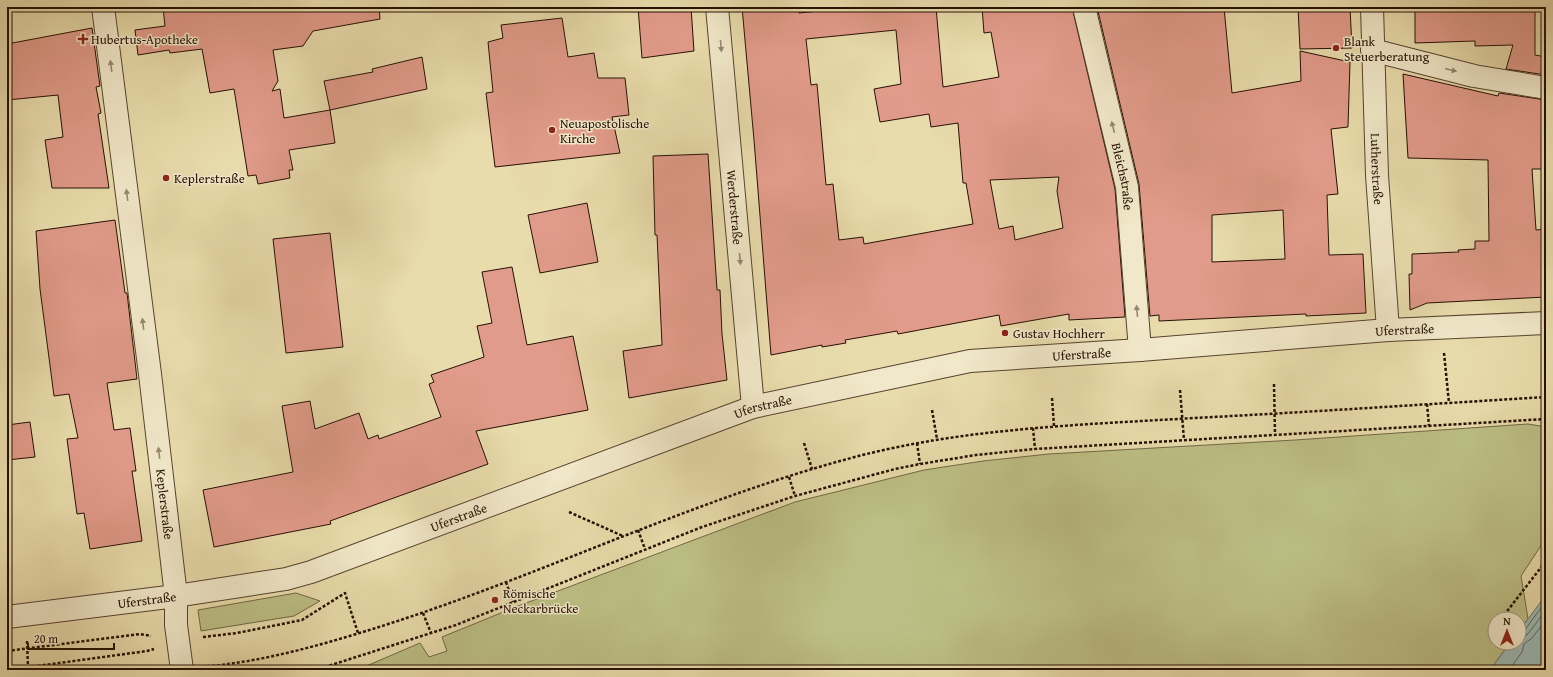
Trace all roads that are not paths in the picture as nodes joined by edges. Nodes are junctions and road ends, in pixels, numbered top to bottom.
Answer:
1 (103, 7) edge
2 (717, 7) edge
3 (1084, 7) edge
4 (1372, 7) edge
5 (1372, 50) junction
6 (1546, 88) edge
7 (1546, 323) edge
8 (1388, 330) junction
9 (1140, 350) junction
10 (753, 407) junction
11 (176, 596) junction
12 (7, 617) edge
13 (182, 670) edge

11 -> 1 street, Keplerstraße
2 -> 10 street, Werderstraße
9 -> 3 street, Bleichstraße
4 - 5 street, Lutherstraße
5 -> 6 street
5 - 8 street, Lutherstraße
7 - 8 street, Uferstraße
8 - 9 street, Uferstraße
9 - 10 street, Uferstraße
10 - 11 street, Uferstraße
11 - 12 street, Uferstraße
11 - 13 street, Keplerstraße

